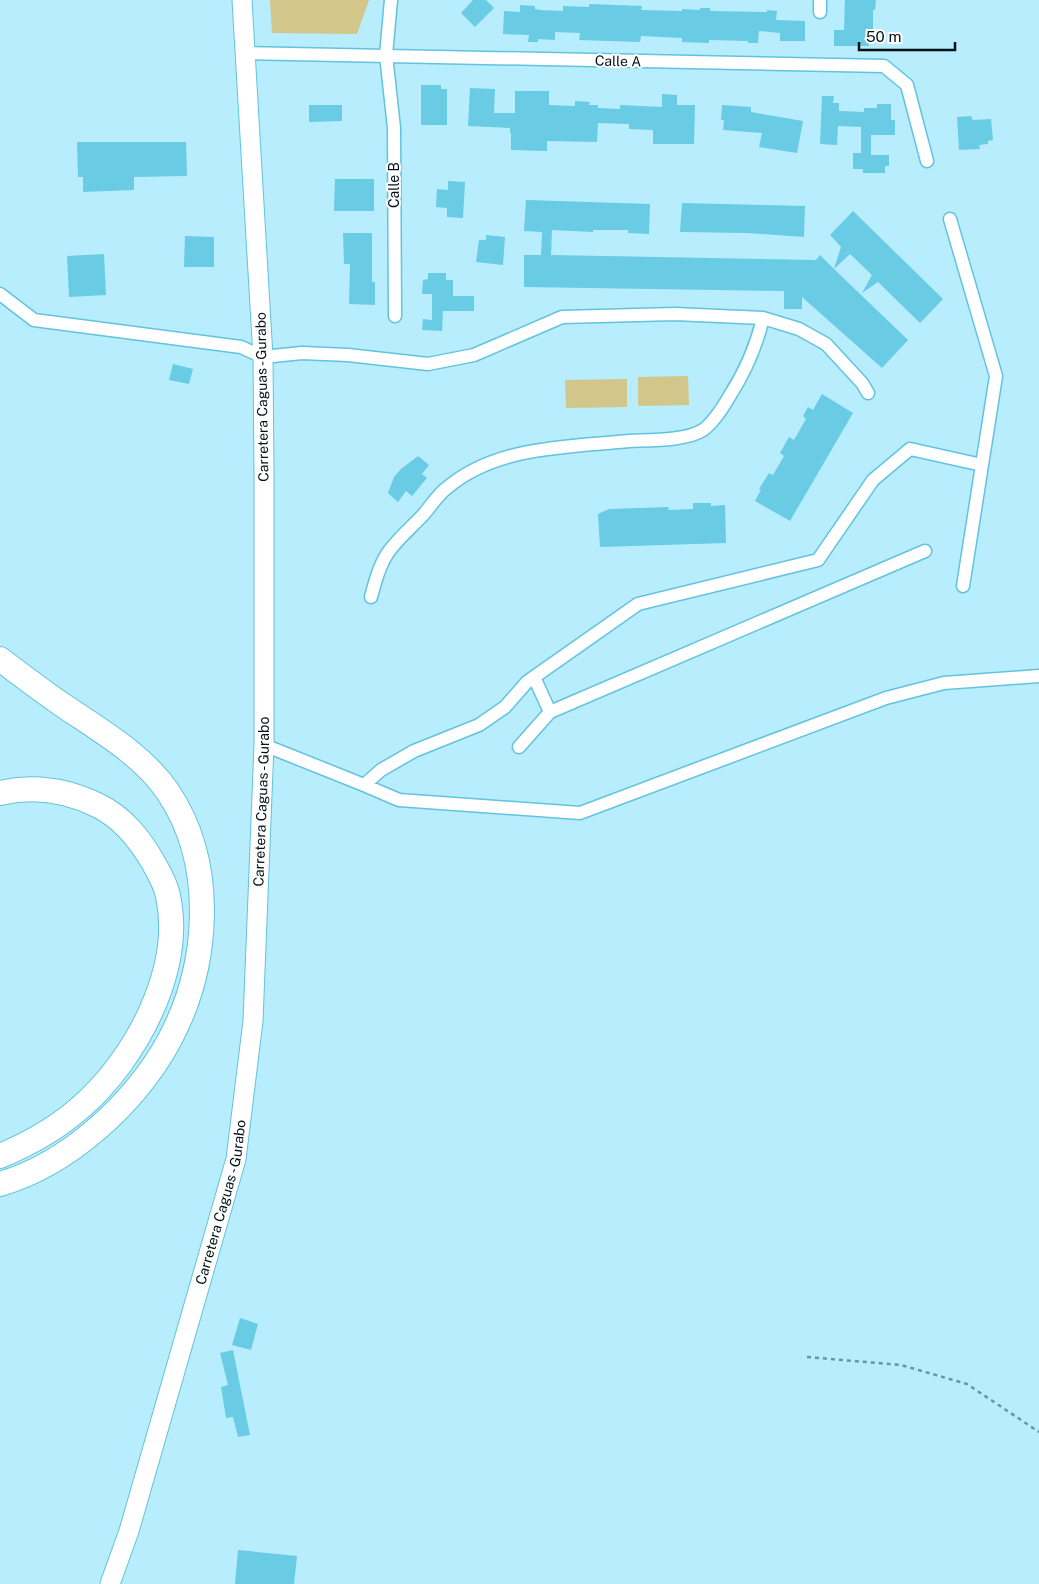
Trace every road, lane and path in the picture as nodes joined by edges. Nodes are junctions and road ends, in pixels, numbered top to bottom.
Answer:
1 (242, 0) edge
2 (391, 0) edge
3 (244, 53) junction
4 (386, 55) junction
5 (927, 161) dead end
6 (950, 219) dead end
7 (0, 294) edge
8 (395, 316) dead end
9 (763, 318) junction
10 (263, 357) junction
11 (868, 393) dead end
12 (982, 465) junction
13 (925, 551) dead end
14 (963, 586) dead end
15 (371, 597) dead end
16 (0, 659) edge
17 (1039, 676) edge
18 (534, 677) junction
19 (550, 712) junction
20 (264, 745) junction
21 (519, 746) dead end
22 (364, 784) junction
23 (0, 793) edge
24 (0, 1156) edge
25 (0, 1184) edge
26 (807, 1357) dead end
27 (1039, 1432) edge
28 (110, 1584) edge

1 - 3 main road, Carretera Caguas - Gurabo
2 - 4 street, Calle B
3 - 4 street, Calle A
3 - 10 main road, Carretera Caguas - Gurabo
4 - 5 street, Calle A
4 - 8 street, Calle B
6 - 12 street
7 - 10 street
9 - 10 street
9 - 11 street
9 - 15 street
10 - 20 main road, Carretera Caguas - Gurabo
12 - 14 street
12 - 18 street
13 - 19 street
16 - 25 highway
17 - 22 street
18 - 19 street
18 - 22 street
19 - 21 street
20 - 22 street
20 - 28 main road, Carretera Caguas - Gurabo
23 - 24 highway
26 - 27 path

